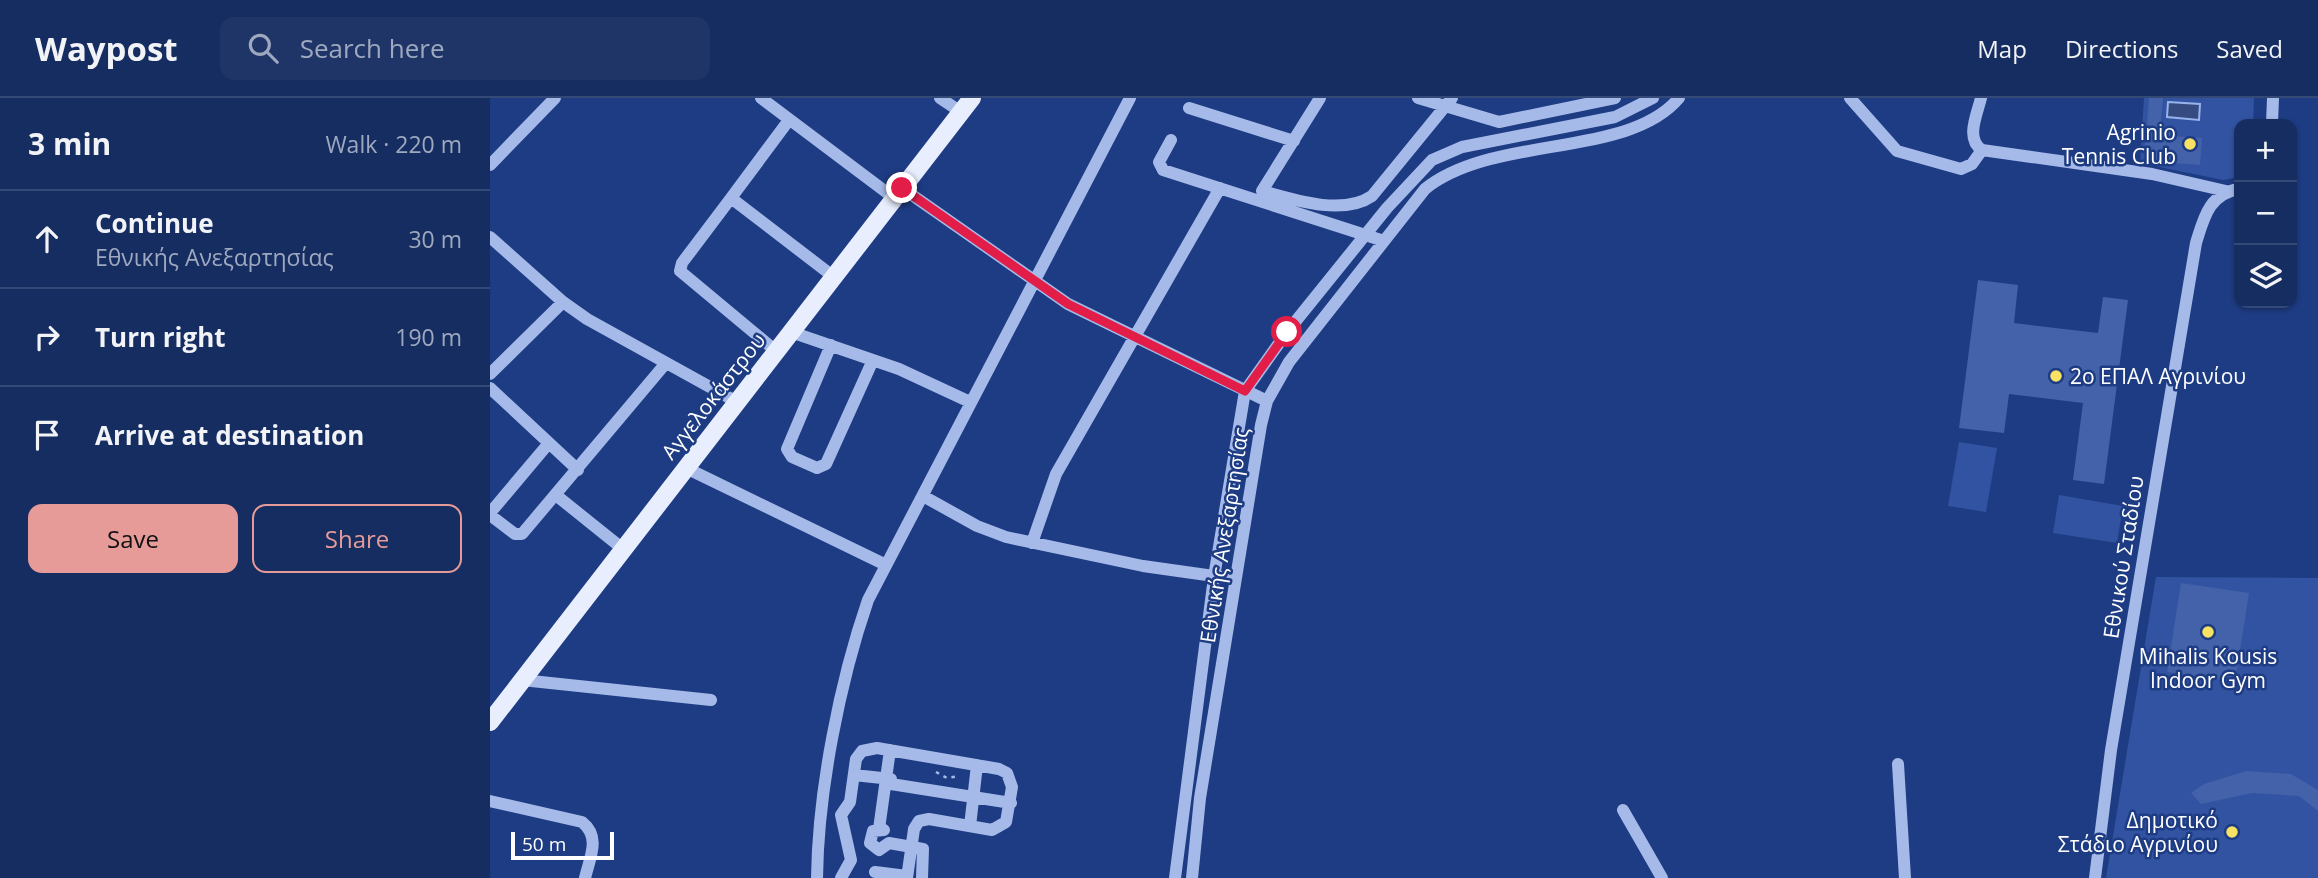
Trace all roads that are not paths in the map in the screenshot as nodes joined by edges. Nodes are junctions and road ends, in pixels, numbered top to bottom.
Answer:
1 (555, 98) edge
2 (940, 98) edge
3 (1130, 98) edge
4 (1320, 98) edge
5 (1418, 98) edge
6 (1615, 98) edge
7 (1653, 98) edge
8 (1679, 98) edge
9 (1850, 98) edge
10 (1981, 98) edge
11 (2273, 98) edge
12 (770, 101) edge
13 (1448, 102) edge
14 (966, 105) edge
15 (1189, 107) dead end
16 (2272, 119) edge
17 (789, 120) junction
18 (1171, 140) dead end
19 (1294, 141) junction
20 (1982, 150) junction
21 (490, 165) edge
22 (1220, 188) junction
23 (2233, 190) edge
24 (898, 193) junction
25 (731, 198) junction
26 (1365, 235) junction
27 (490, 237) edge
28 (1384, 241) junction
29 (834, 277) junction
30 (1035, 281) junction
31 (563, 302) junction
32 (791, 332) junction
33 (1134, 335) junction
34 (831, 345) junction
35 (776, 351) junction
36 (873, 360) junction
37 (666, 363) junction
38 (490, 374) edge
39 (490, 388) edge
40 (1245, 391) junction
41 (1267, 401) junction
42 (737, 402) junction
43 (970, 402) junction
44 (549, 443) junction
45 (686, 468) junction
46 (578, 470) junction
47 (557, 496) junction
48 (923, 496) junction
49 (490, 514) edge
50 (1032, 542) junction
51 (624, 549) junction
52 (886, 565) junction
53 (1213, 578) junction
54 (1235, 579) junction
55 (522, 680) junction
56 (711, 700) dead end
57 (491, 720) edge
58 (890, 750) junction
59 (1898, 764) dead end
60 (977, 765) junction
61 (854, 775) junction
62 (888, 783) junction
63 (973, 796) junction
64 (490, 801) edge
65 (1011, 803) junction
66 (1623, 810) dead end
67 (970, 826) junction
68 (847, 836) junction
69 (880, 838) junction
70 (912, 846) junction
71 (875, 875) edge
72 (907, 877) edge
73 (585, 878) edge
74 (817, 878) edge
75 (841, 878) edge
76 (922, 878) edge
77 (1175, 878) edge
78 (1192, 878) edge
79 (1662, 878) edge
80 (1905, 878) edge
81 (2095, 878) edge

1 - 21 street
2 - 14 street
3 - 30 street
4 - 19 street
5 - 13 street
6 - 13 street
7 - 26 street, Εθνικής Ανεξαρτησίας
8 - 28 street, Εθνικής Ανεξαρτησίας
9 - 20 street
10 - 20 street
11 - 16 street
12 - 17 street
13 - 19 street
14 - 24 main road, Αγγελοκάστρου
15 - 19 street
17 - 24 street
17 - 25 street
18 - 22 street
20 - 23 street
22 - 26 street
22 - 33 street
23 - 81 street, Εθνικού Σταδίου
24 - 29 main road, Αγγελοκάστρου
24 - 30 street
25 - 29 street
25 - 35 street
26 - 28 street
26 - 40 street, Εθνικής Ανεξαρτησίας
27 - 31 street
28 - 41 street, Εθνικής Ανεξαρτησίας
29 - 32 main road, Αγγελοκάστρου
30 - 33 street
30 - 43 street
31 - 37 street
31 - 38 street
32 - 34 street
32 - 35 main road, Αγγελοκάστρου
33 - 40 street
33 - 50 street
34 - 36 street
34 - 36 street
35 - 42 main road, Αγγελοκάστρου
36 - 43 street
37 - 42 street
37 - 46 street
39 - 44 street
40 - 41 street
40 - 53 street, Εθνικής Ανεξαρτησίας
41 - 54 street, Εθνικής Ανεξαρτησίας
42 - 45 main road, Αγγελοκάστρου
43 - 48 street
44 - 46 street
44 - 49 street
45 - 51 main road, Αγγελοκάστρου
45 - 52 street
46 - 47 street
47 - 49 street
47 - 51 street
48 - 50 street
48 - 52 street
50 - 53 street
51 - 55 main road, Αγγελοκάστρου
52 - 74 street
53 - 54 street
53 - 77 street, Εθνικής Ανεξαρτησίας
54 - 78 street, Εθνικής Ανεξαρτησίας
55 - 56 street
55 - 57 main road, Αγγελοκάστρου
58 - 60 street
58 - 61 street
58 - 62 street
59 - 80 street
60 - 63 street
60 - 65 street
61 - 62 street
61 - 68 street
62 - 63 street
62 - 69 street
63 - 65 street
63 - 67 street
64 - 73 street
65 - 67 street
66 - 79 street
67 - 70 street
68 - 69 street
68 - 75 street
69 - 70 street
69 - 71 street
70 - 72 street
70 - 76 street
71 - 72 street

